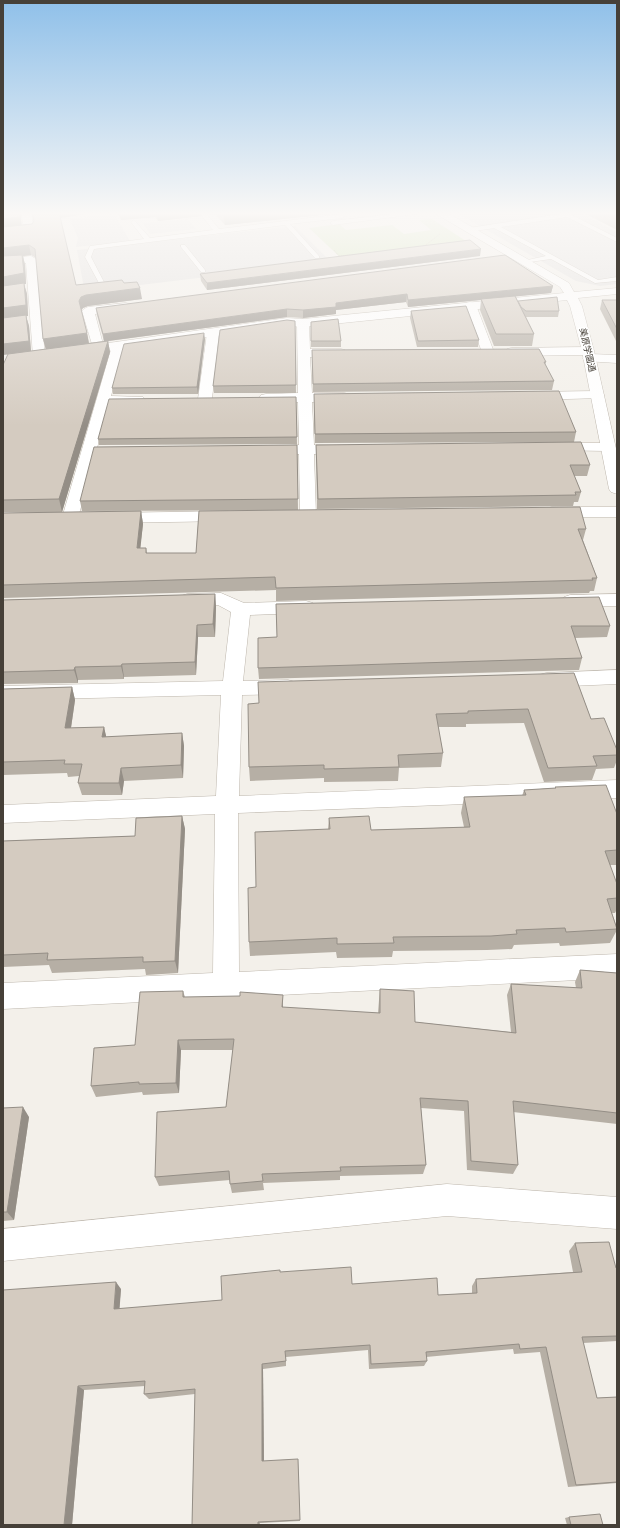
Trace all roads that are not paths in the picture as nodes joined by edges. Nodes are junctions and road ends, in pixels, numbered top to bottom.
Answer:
1 (34, 283) edge
2 (562, 283) edge
3 (34, 288) junction
4 (19, 290) edge
5 (617, 290) edge
6 (570, 295) junction
7 (135, 305) edge
8 (470, 305) junction
9 (37, 320) junction
10 (23, 322) edge
11 (303, 323) junction
12 (213, 333) junction
13 (118, 346) junction
14 (98, 348) junction
15 (69, 352) edge
16 (472, 352) edge
17 (488, 352) junction
18 (303, 353) junction
19 (357, 353) edge
20 (54, 354) edge
21 (588, 354) junction
22 (39, 356) junction
23 (25, 358) edge
24 (617, 359) edge
25 (597, 395) junction
26 (518, 396) edge
27 (359, 397) edge
28 (251, 398) edge
29 (304, 398) junction
30 (190, 399) edge
31 (205, 399) junction
32 (220, 399) edge
33 (104, 400) junction
34 (151, 400) edge
35 (536, 448) edge
36 (305, 449) junction
37 (361, 449) edge
38 (251, 450) edge
39 (88, 452) junction
40 (134, 452) edge
41 (611, 455) edge
42 (617, 489) edge
43 (617, 512) edge
44 (538, 513) edge
45 (308, 515) edge
46 (244, 516) edge
47 (617, 600) edge
48 (167, 601) edge
49 (554, 601) edge
50 (319, 607) edge
51 (241, 609) junction
52 (617, 677) edge
53 (530, 680) edge
54 (308, 687) edge
55 (232, 688) junction
56 (3, 693) edge
57 (617, 789) edge
58 (227, 804) junction
59 (3, 814) edge
60 (617, 966) edge
61 (226, 985) junction
62 (3, 996) edge
63 (617, 1213) edge
64 (3, 1245) edge

1 - 3 street
2 - 6 street, 美原学園通
3 - 4 street
3 - 9 street
5 - 6 street
6 - 8 street
6 - 21 street, 美原学園通
7 - 14 street
8 - 11 street
8 - 17 street
9 - 10 street
9 - 22 street
11 - 12 street
11 - 18 street
12 - 13 street
12 - 31 street
13 - 14 street
13 - 33 street
14 - 15 street
16 - 17 street
17 - 21 street
18 - 19 street
18 - 29 street
20 - 22 street
21 - 24 street
21 - 25 street, 美原学園通
22 - 23 street
25 - 26 street
25 - 41 street, 美原学園通
27 - 29 street
28 - 29 street
29 - 36 street
30 - 31 street
31 - 32 street
33 - 34 street
33 - 39 street
35 - 41 street
36 - 37 street
36 - 38 street
36 - 45 street
39 - 40 street
39 - 46 street
41 - 42 street, 美原学園通
43 - 44 street
47 - 49 street
48 - 51 street
50 - 51 street
51 - 55 street
52 - 53 street
54 - 55 street
55 - 56 street
55 - 58 street
57 - 58 street
58 - 59 street
58 - 61 street
60 - 61 street
61 - 62 street
63 - 64 street

